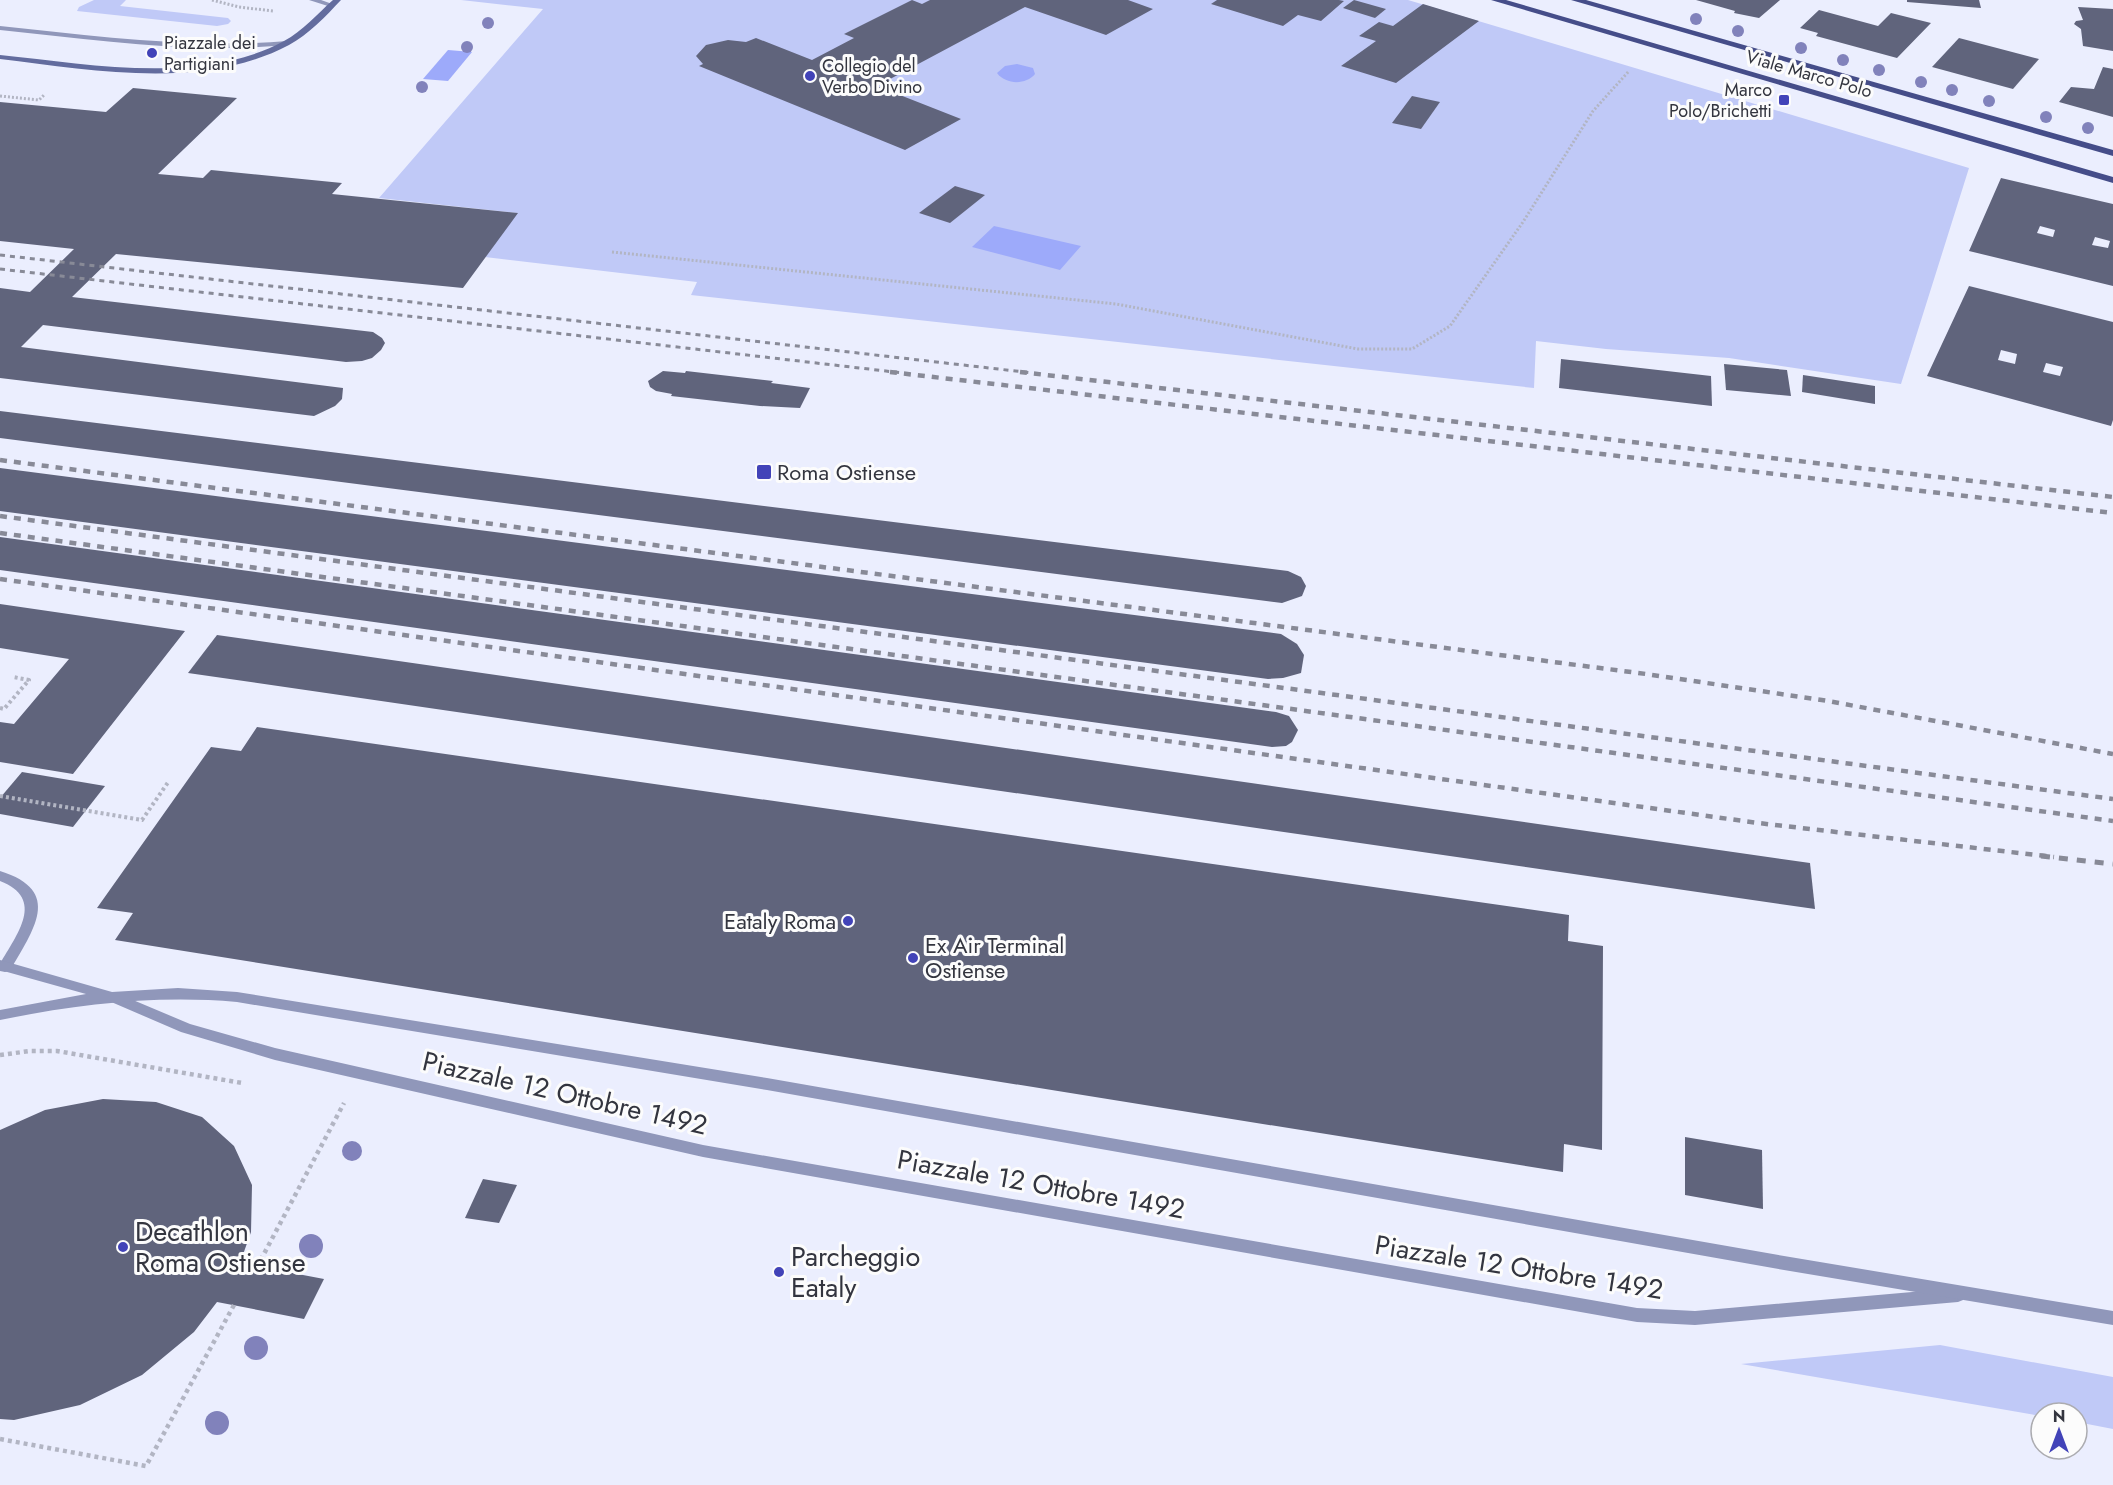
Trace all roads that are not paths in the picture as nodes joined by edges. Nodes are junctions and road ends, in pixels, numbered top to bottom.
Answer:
1 (313, 0) edge
2 (1496, 0) edge
3 (1576, 0) edge
4 (334, 3) edge
5 (0, 28) edge
6 (287, 43) junction
7 (0, 57) edge
8 (2113, 153) edge
9 (2113, 180) edge
10 (0, 876) edge
11 (3, 966) edge
12 (114, 997) junction
13 (0, 1015) edge
14 (1974, 1293) junction
15 (2113, 1318) edge

1 - 4 street
2 - 9 main road, Viale Marco Polo
3 - 8 main road, Viale Marco Polo
4 - 6 street
5 - 6 street
6 - 7 street
10 - 11 street
11 - 12 street, Piazzale 12 Ottobre 1492
12 - 13 street, Piazzale 12 Ottobre 1492
12 - 14 street, Piazzale 12 Ottobre 1492
12 - 14 street, Piazzale 12 Ottobre 1492
14 - 15 street, Piazzale 12 Ottobre 1492

